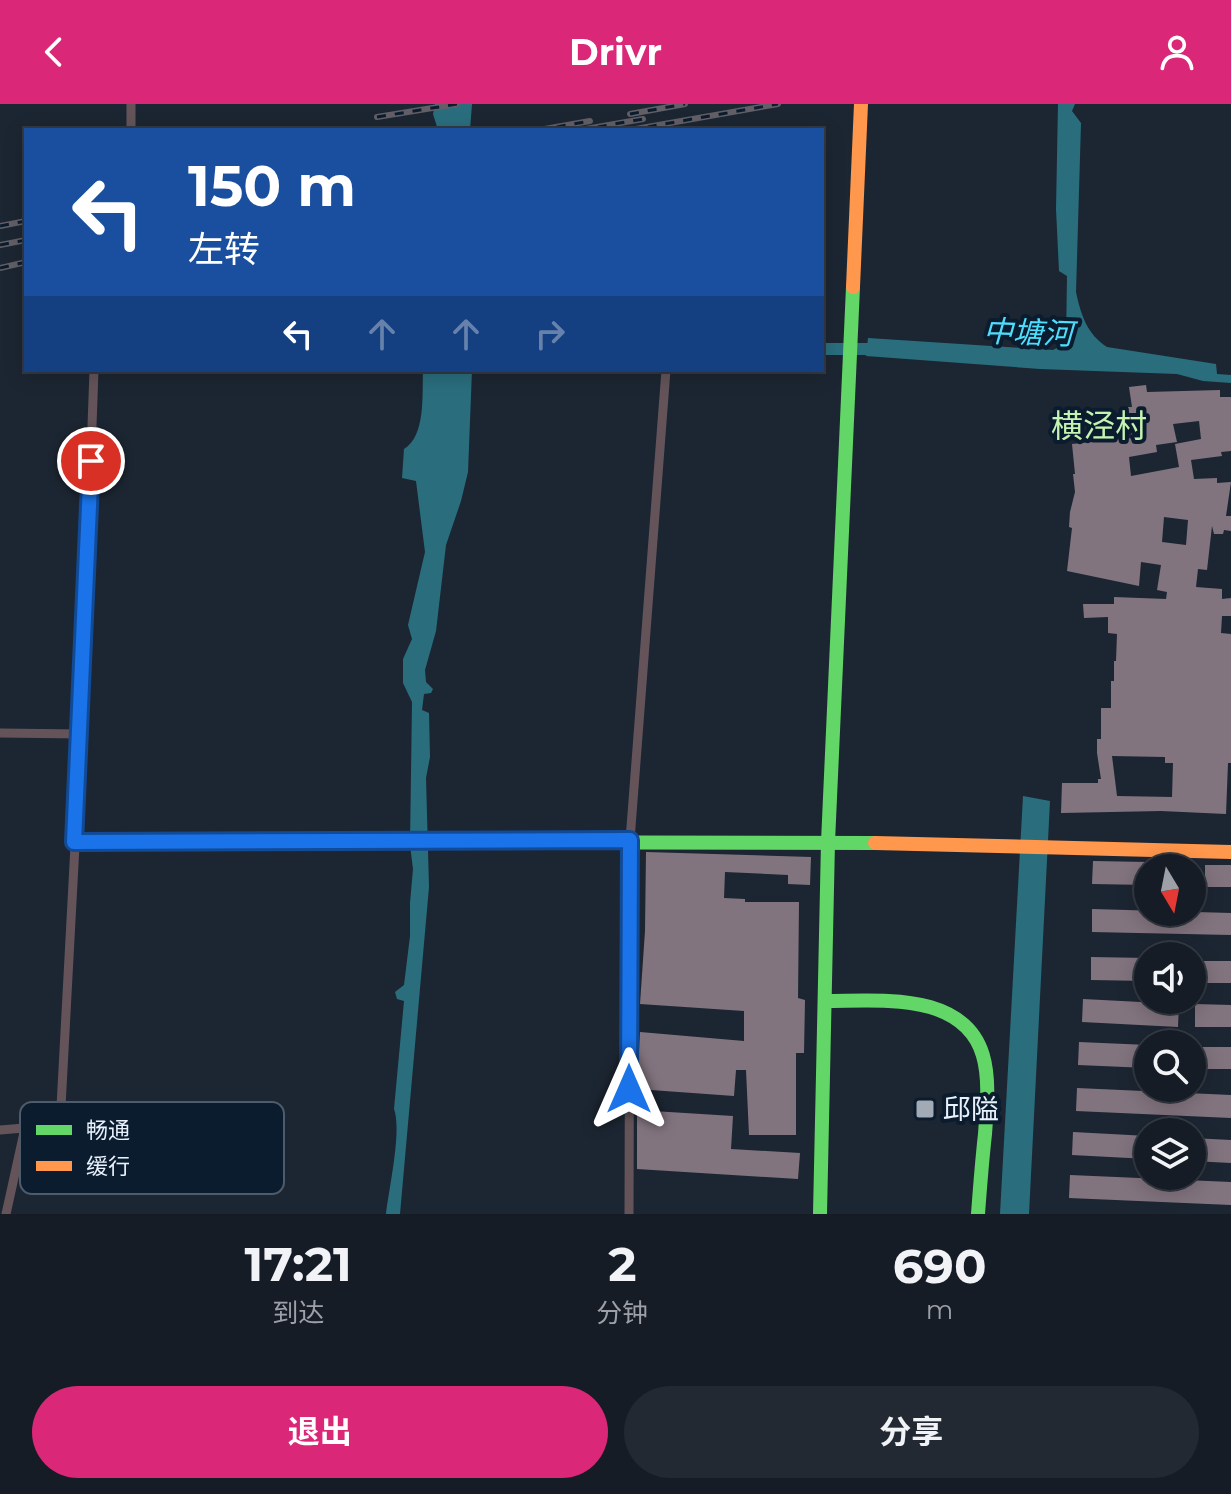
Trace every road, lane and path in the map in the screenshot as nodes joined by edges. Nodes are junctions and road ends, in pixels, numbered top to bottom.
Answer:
1 (131, 104) edge
2 (861, 104) edge
3 (131, 128) edge
4 (94, 372) edge
5 (666, 372) edge
6 (0, 733) edge
7 (81, 734) junction
8 (630, 840) junction
9 (74, 842) junction
10 (828, 842) junction
11 (1231, 852) edge
12 (825, 1001) junction
13 (61, 1102) edge
14 (20, 1128) edge
15 (0, 1130) edge
16 (20, 1151) edge
17 (6, 1214) edge
18 (629, 1214) edge
19 (820, 1214) edge
20 (978, 1214) edge

1 - 3 street
2 - 10 street
4 - 7 street
5 - 8 street
6 - 7 street
7 - 9 street
8 - 9 street
8 - 10 street
8 - 18 street
9 - 13 street
10 - 11 street
10 - 12 street
12 - 19 street
12 - 20 street
14 - 15 street
16 - 17 street

